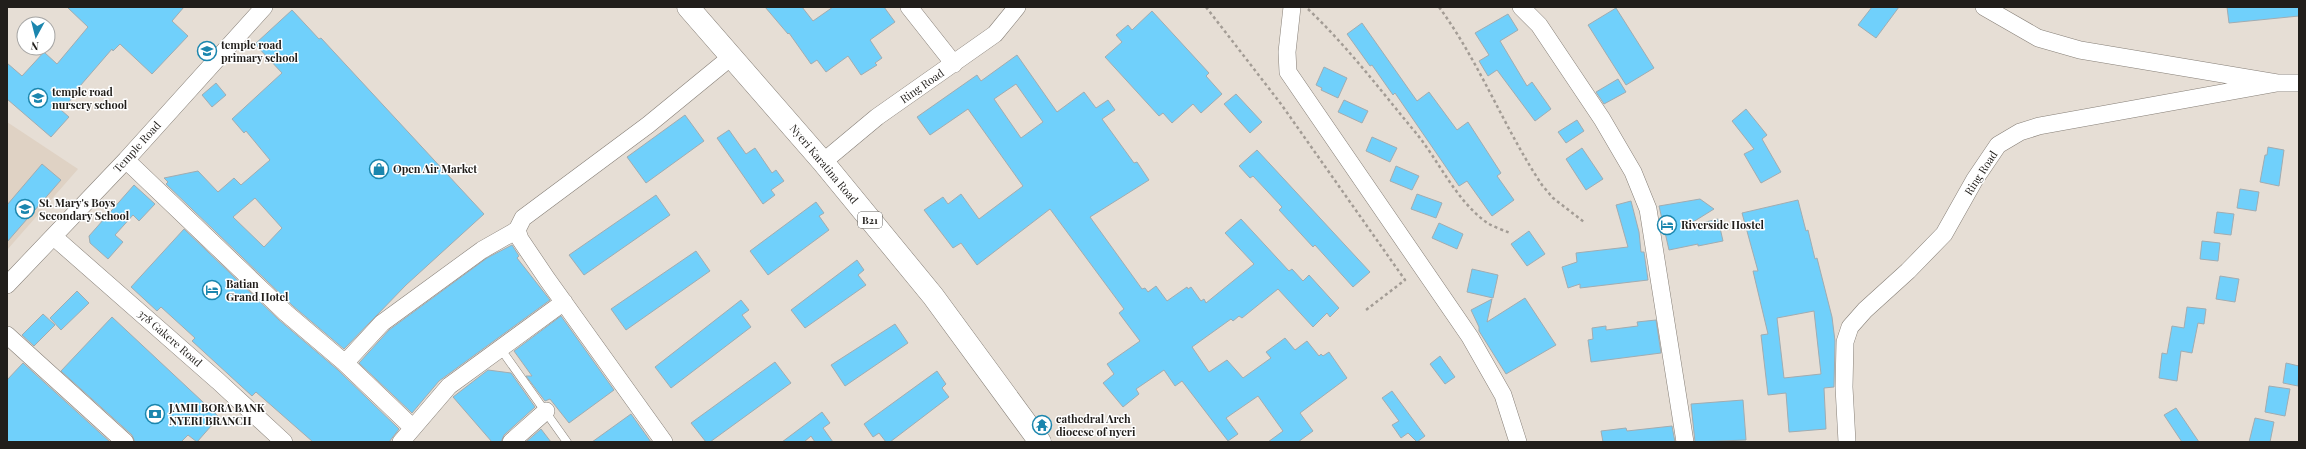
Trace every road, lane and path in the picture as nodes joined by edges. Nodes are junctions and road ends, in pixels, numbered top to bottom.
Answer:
1 (264, 7) edge
2 (688, 7) edge
3 (909, 7) edge
4 (1017, 7) edge
5 (1206, 7) edge
6 (1292, 7) edge
7 (1306, 7) edge
8 (1440, 7) edge
9 (1521, 7) edge
10 (1984, 7) edge
11 (731, 57) junction
12 (954, 64) junction
13 (2299, 82) edge
14 (2277, 83) junction
15 (126, 160) junction
16 (823, 162) junction
17 (1584, 222) dead end
18 (517, 230) junction
19 (1510, 233) dead end
20 (54, 237) junction
21 (7, 285) edge
22 (564, 302) junction
23 (1366, 310) dead end
24 (7, 335) edge
25 (500, 348) junction
26 (345, 363) junction
27 (546, 411) junction
28 (413, 428) junction
29 (125, 442) edge
30 (284, 442) edge
31 (401, 442) edge
32 (511, 442) edge
33 (567, 442) edge
34 (664, 442) edge
35 (1040, 442) edge
36 (1518, 442) edge
37 (1685, 442) edge
38 (1847, 442) edge

1 - 15 street, Temple Road
2 - 11 highway, Nyeri Karatina Road / B21
3 - 12 street
4 - 12 street, Ring Road
5 - 23 path
6 - 36 street
7 - 19 path
8 - 17 path
9 - 37 street
10 - 14 street, Ring Road
11 - 16 highway, Nyeri Karatina Road / B21
11 - 18 street
12 - 16 street, Ring Road
13 - 14 street, Ring Road
14 - 38 street, Ring Road
15 - 20 street, Temple Road
15 - 26 street
16 - 35 highway, Nyeri Karatina Road / B21
18 - 22 street
18 - 26 street
20 - 21 street, Temple Road
20 - 30 street, 378 Gakere Road
22 - 25 street
22 - 34 street
24 - 29 street
25 - 27 lane
25 - 28 street
26 - 28 street
27 - 32 street
27 - 33 lane
28 - 31 street

